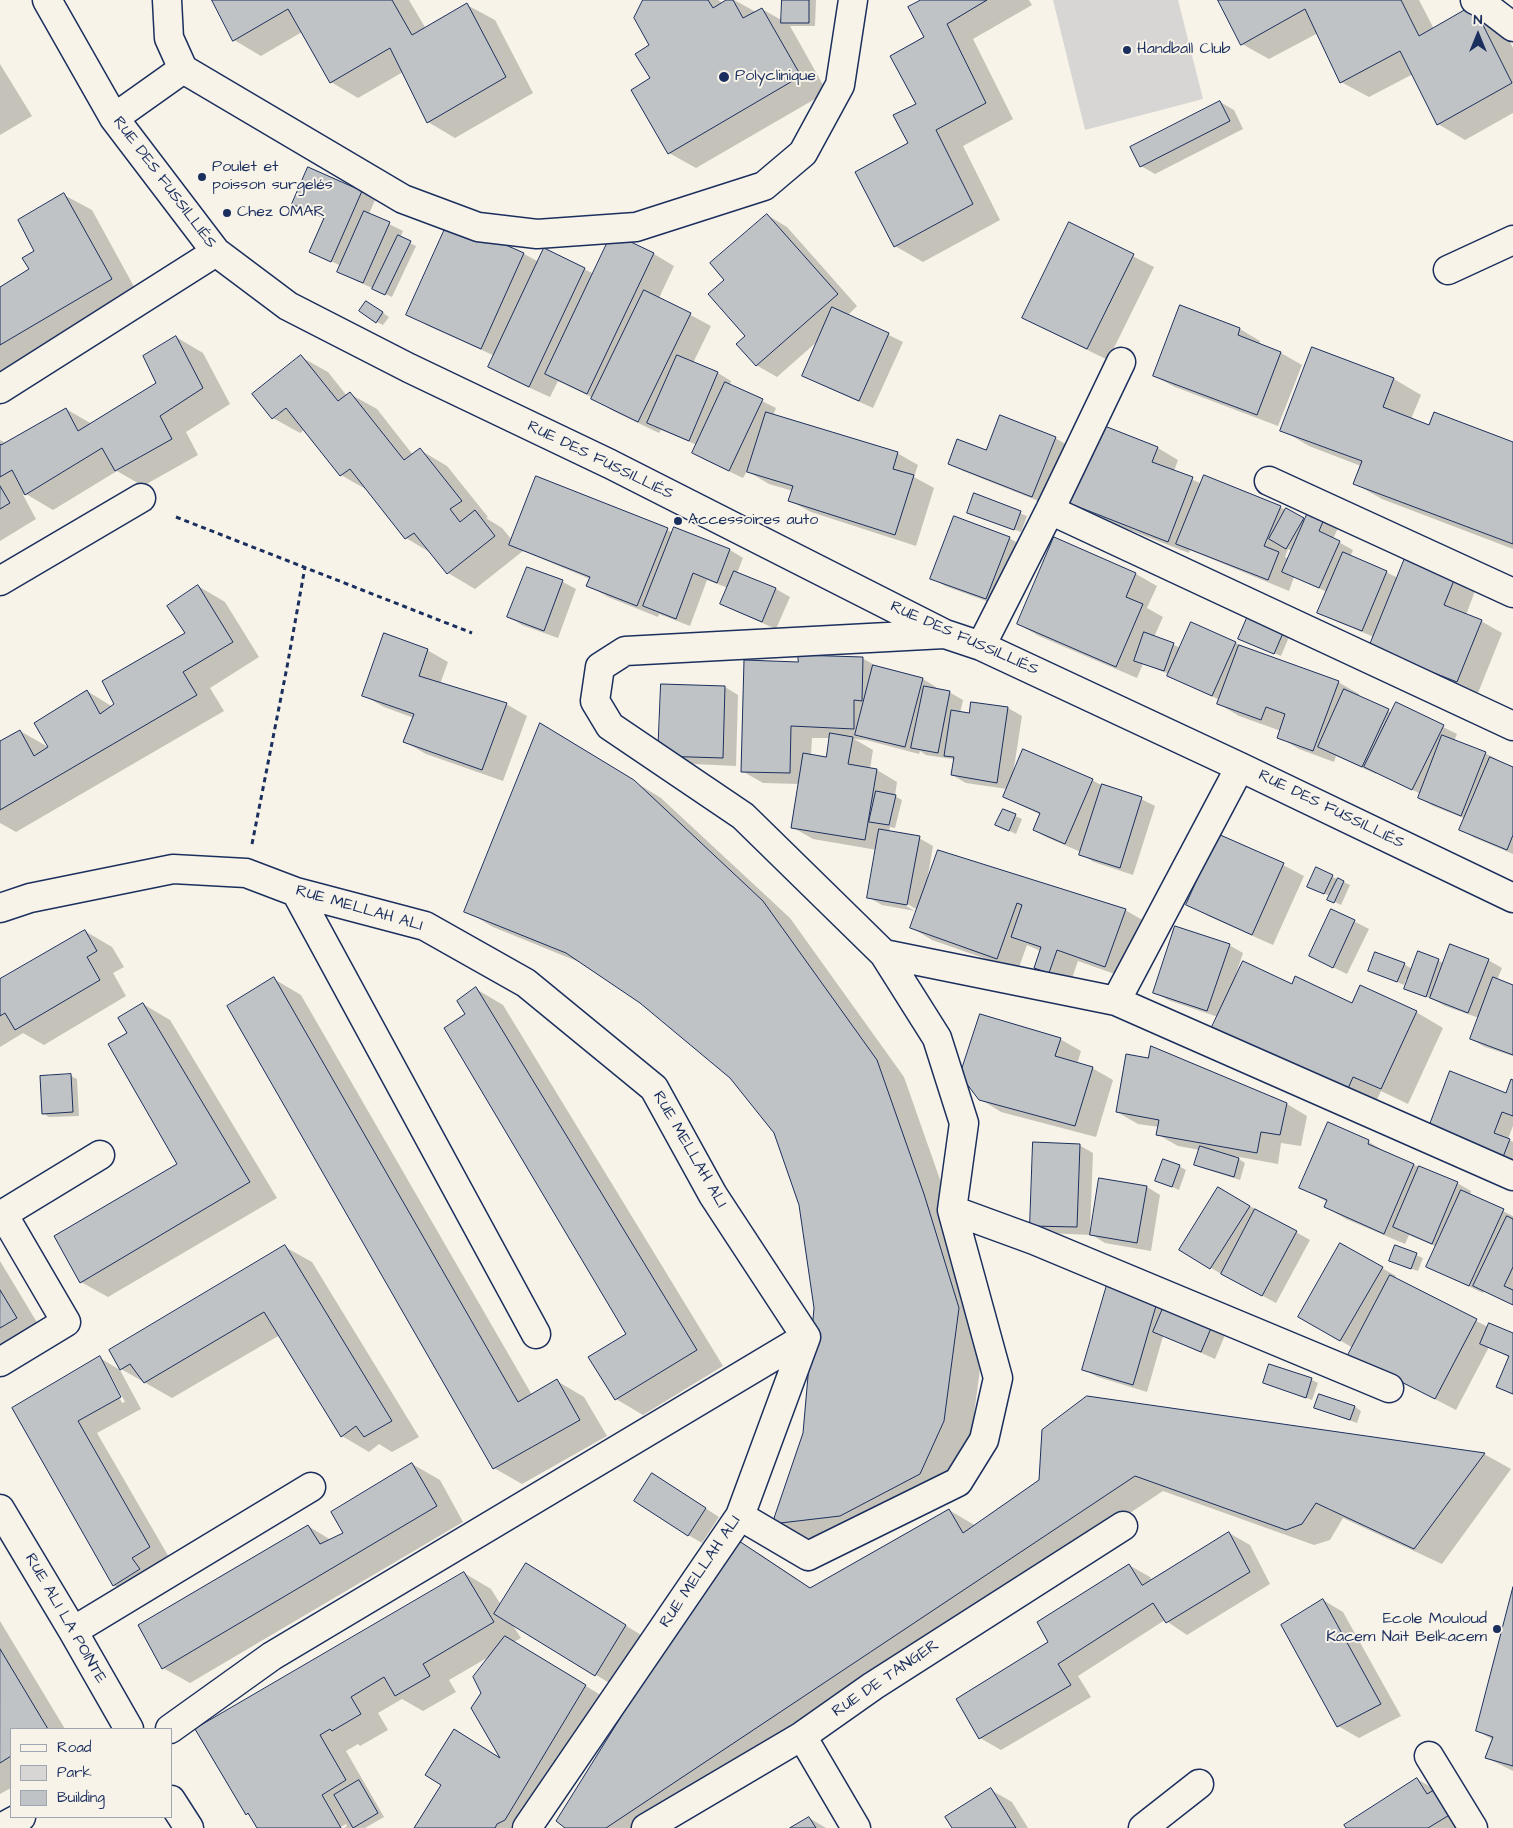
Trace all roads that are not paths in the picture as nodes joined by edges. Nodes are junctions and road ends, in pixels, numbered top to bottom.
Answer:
1 (47, 0) edge
2 (167, 0) edge
3 (853, 0) edge
4 (1475, 0) edge
5 (1513, 27) edge
6 (183, 69) junction
7 (114, 118) junction
8 (1513, 240) edge
9 (216, 252) junction
10 (1448, 270) dead end
11 (1121, 362) dead end
12 (0, 388) edge
13 (1269, 481) dead end
14 (141, 498) dead end
15 (1050, 510) junction
16 (0, 580) edge
17 (1513, 592) edge
18 (945, 634) junction
19 (981, 646) junction
20 (1513, 726) edge
21 (1240, 766) junction
22 (296, 892) junction
23 (1513, 898) edge
24 (0, 908) edge
25 (884, 954) junction
26 (1116, 1001) junction
27 (100, 1155) dead end
28 (1513, 1176) edge
29 (952, 1210) junction
30 (536, 1334) dead end
31 (806, 1336) junction
32 (0, 1362) edge
33 (1389, 1388) dead end
34 (311, 1487) dead end
35 (0, 1510) edge
36 (740, 1516) junction
37 (1123, 1526) dead end
38 (73, 1631) junction
39 (128, 1728) edge
40 (171, 1728) edge
41 (802, 1736) junction
42 (1429, 1756) dead end
43 (1199, 1784) dead end
44 (172, 1802) edge
45 (19, 1818) edge
46 (0, 1828) edge
47 (188, 1828) edge
48 (527, 1828) edge
49 (646, 1828) edge
50 (856, 1828) edge
51 (1143, 1828) edge
52 (1473, 1828) edge

1 - 7 street, RUE DES FUSSILLIÉS
2 - 6 street
3 - 6 street
4 - 5 street
6 - 7 street
7 - 9 street, RUE DES FUSSILLIÉS
8 - 10 street
9 - 12 street
9 - 18 street, RUE DES FUSSILLIÉS
11 - 15 street
13 - 17 street
14 - 16 street
15 - 19 street
15 - 20 street
18 - 19 street, RUE DES FUSSILLIÉS
18 - 25 street
19 - 21 street, RUE DES FUSSILLIÉS
21 - 23 street, RUE DES FUSSILLIÉS
21 - 26 street
22 - 24 street, RUE MELLAH ALI
22 - 30 street
22 - 31 street, RUE MELLAH ALI
25 - 26 street
25 - 29 street
26 - 28 street
27 - 32 street
29 - 33 street
29 - 36 street
31 - 36 street, RUE MELLAH ALI
31 - 40 street
34 - 38 street
35 - 38 street, RUE ALI LA POINTE
36 - 48 street, RUE MELLAH ALI
37 - 41 street, RUE DE TANGER
38 - 39 street, RUE ALI LA POINTE
41 - 49 street, RUE DE TANGER
41 - 50 street
42 - 52 street
43 - 51 street
44 - 47 street
45 - 46 street

